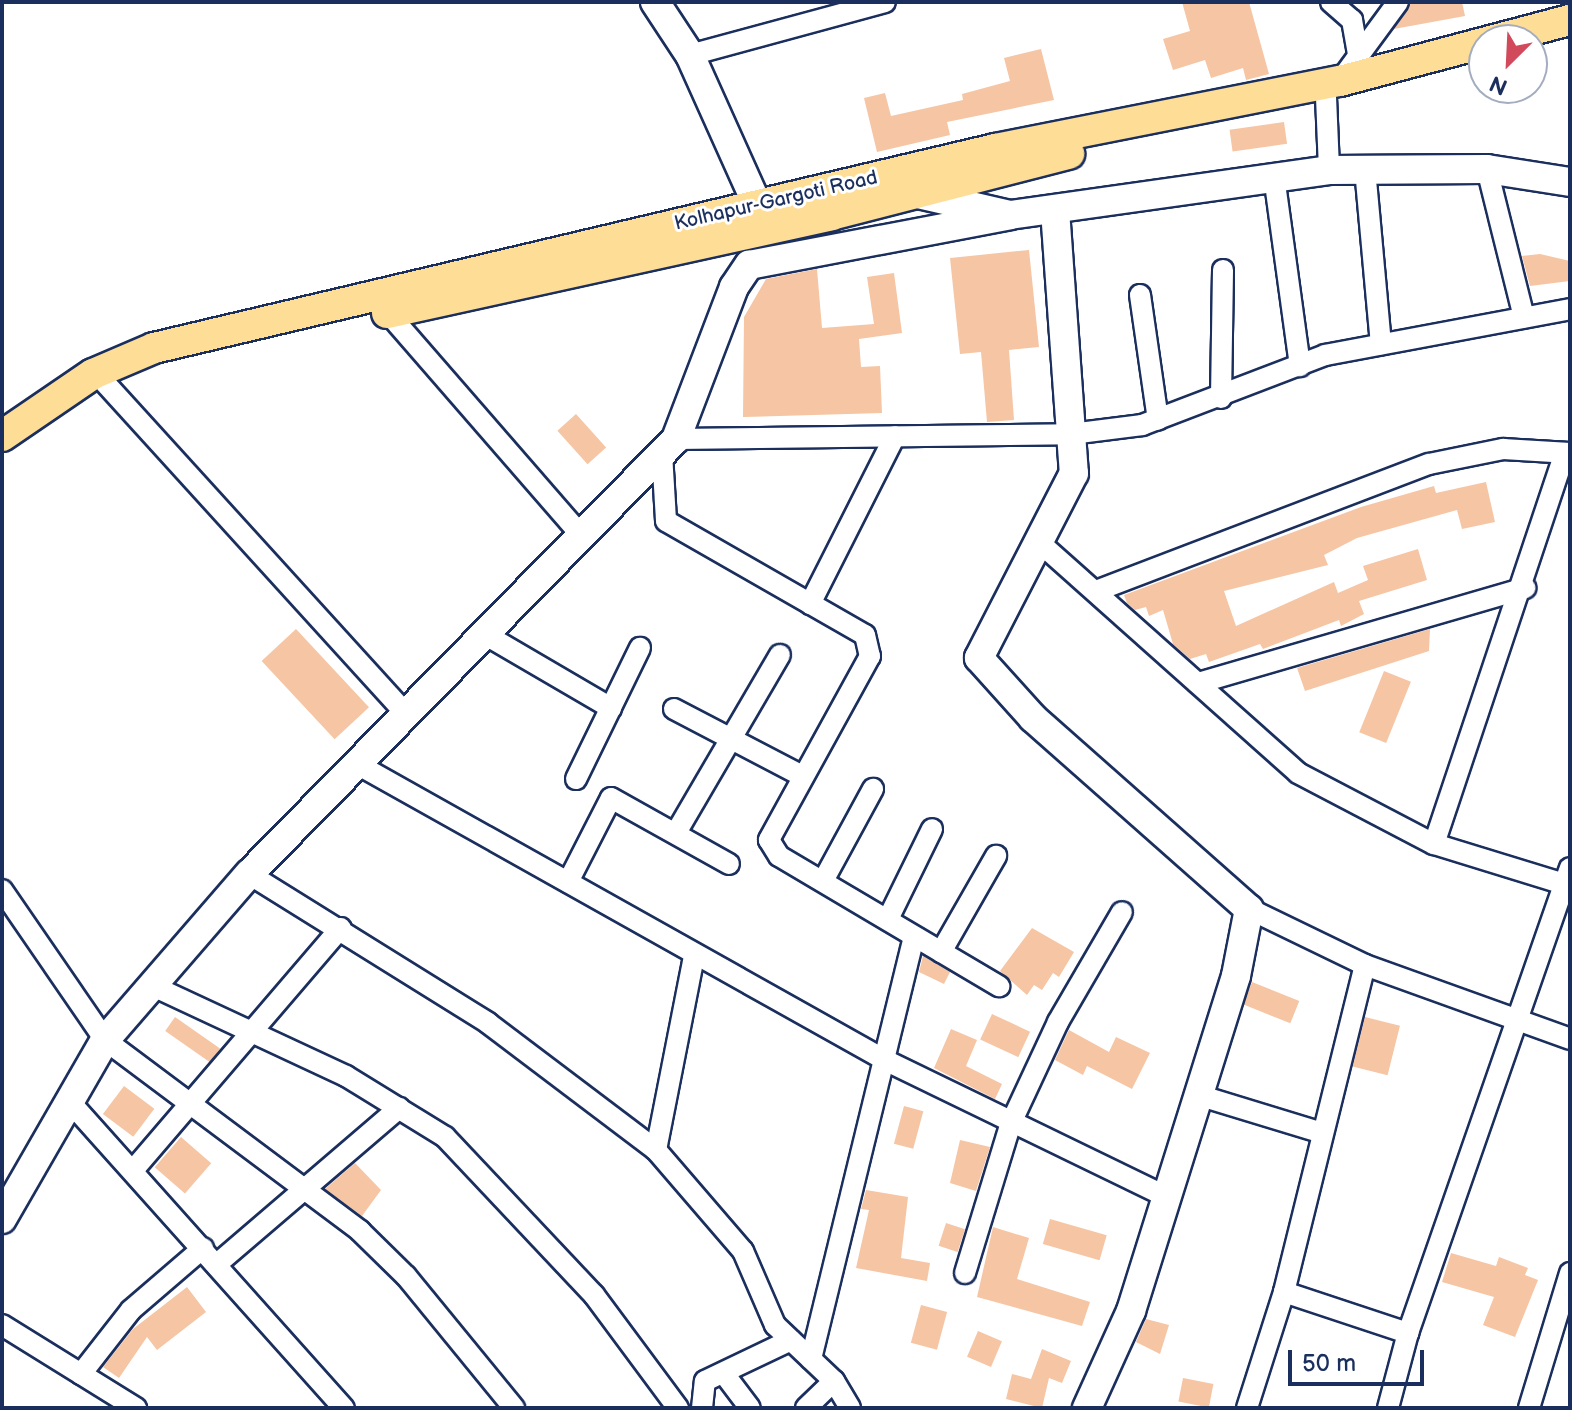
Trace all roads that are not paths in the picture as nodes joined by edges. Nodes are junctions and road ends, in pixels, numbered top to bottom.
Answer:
1 (655, 2) edge
2 (885, 2) edge
3 (1331, 2) edge
4 (1398, 2) edge
5 (1570, 20) edge
6 (1570, 40) edge
7 (1548, 45) edge
8 (690, 55) junction
9 (1358, 55) junction
10 (1468, 62) edge
11 (1328, 87) junction
12 (1365, 169) junction
13 (1487, 169) junction
14 (1329, 170) junction
15 (1274, 176) junction
16 (1570, 182) edge
17 (914, 193) junction
18 (1055, 210) junction
19 (1010, 215) junction
20 (758, 219) junction
21 (749, 265) junction
22 (1223, 270) dead end
23 (1140, 295) dead end
24 (1570, 309) edge
25 (388, 313) junction
26 (1524, 317) junction
27 (1381, 344) junction
28 (1300, 366) junction
29 (105, 383) junction
30 (1221, 398) junction
31 (1158, 420) junction
32 (1071, 434) junction
33 (2, 436) edge
34 (895, 436) junction
35 (669, 446) junction
36 (1568, 453) edge
37 (2, 458) edge
38 (582, 536) junction
39 (1039, 542) junction
40 (1525, 588) junction
41 (1096, 591) junction
42 (810, 604) junction
43 (486, 635) junction
44 (640, 648) dead end
45 (780, 655) dead end
46 (1198, 683) junction
47 (611, 708) junction
48 (674, 709) dead end
49 (407, 715) junction
50 (731, 739) junction
51 (357, 764) junction
52 (802, 776) junction
53 (576, 779) dead end
54 (873, 789) dead end
55 (932, 829) dead end
56 (677, 831) junction
57 (1434, 844) junction
58 (996, 856) dead end
59 (729, 864) dead end
60 (249, 874) junction
61 (1567, 876) edge
62 (823, 881) junction
63 (568, 882) junction
64 (2, 890) edge
65 (1249, 909) junction
66 (1122, 912) dead end
67 (888, 919) junction
68 (341, 928) junction
69 (914, 937) junction
70 (941, 952) junction
71 (694, 956) junction
72 (1365, 965) junction
73 (999, 986) dead end
74 (155, 987) junction
75 (1516, 1019) junction
76 (256, 1031) junction
77 (1570, 1039) edge
78 (105, 1040) junction
79 (885, 1060) junction
80 (1198, 1095) junction
81 (70, 1102) junction
82 (192, 1103) junction
83 (399, 1108) junction
84 (1011, 1123) junction
85 (1319, 1132) junction
86 (656, 1150) junction
87 (135, 1168) junction
88 (307, 1186) junction
89 (1165, 1196) junction
90 (2, 1219) edge
91 (210, 1256) junction
92 (965, 1273) dead end
93 (1570, 1273) edge
94 (1284, 1292) junction
95 (2, 1325) edge
96 (1408, 1333) junction
97 (791, 1340) junction
98 (811, 1359) junction
99 (81, 1374) junction
100 (725, 1375) junction
101 (834, 1381) junction
102 (136, 1408) edge
103 (344, 1408) edge
104 (514, 1408) edge
105 (678, 1408) edge
106 (702, 1408) edge
107 (750, 1408) edge
108 (806, 1408) edge
109 (850, 1408) edge
110 (1087, 1408) edge
111 (1247, 1408) edge
112 (1388, 1408) edge
113 (1529, 1408) edge

1 - 8 street
2 - 8 street
3 - 9 street
4 - 9 street
5 - 11 main road, Kolhapur-Gargoti Road
6 - 7 main road
8 - 20 street
9 - 11 street
10 - 11 main road
11 - 14 street
11 - 17 main road
11 - 20 main road, Kolhapur-Gargoti Road
12 - 13 street
12 - 14 street
12 - 27 street
13 - 16 street
13 - 26 street
14 - 15 street
15 - 18 street
15 - 28 street
17 - 19 street
17 - 20 main road
18 - 19 street
18 - 32 street
19 - 21 street
20 - 21 street
20 - 25 main road
20 - 33 main road, Kolhapur-Gargoti Road
21 - 35 street
22 - 30 street
23 - 31 street
24 - 26 street
25 - 29 main road
25 - 38 street
26 - 27 street
27 - 28 street
28 - 30 street
29 - 37 main road
29 - 49 street
30 - 31 street
31 - 32 street
32 - 34 street
32 - 39 street
34 - 35 street
34 - 42 street
35 - 38 street
35 - 42 street
36 - 40 street
36 - 41 street
38 - 43 street
39 - 41 street
39 - 65 street
40 - 46 street
40 - 57 street
41 - 46 street
42 - 52 street
43 - 47 street
43 - 49 street
44 - 47 street
45 - 50 street
46 - 57 street
47 - 53 street
48 - 50 street
49 - 51 street
50 - 52 street
50 - 56 street
51 - 60 street
51 - 63 street
52 - 62 street
54 - 62 street
55 - 67 street
56 - 59 street
56 - 63 street
57 - 61 street
58 - 70 street
60 - 68 street
60 - 74 street
61 - 75 street
62 - 67 street
63 - 71 street
64 - 78 street
65 - 72 street
65 - 80 street
66 - 84 street
67 - 69 street
68 - 76 street
68 - 86 street
69 - 70 street
69 - 79 street
70 - 73 street
71 - 79 street
71 - 86 street
72 - 75 street
72 - 85 street
74 - 76 street
74 - 78 street
75 - 77 street
75 - 96 street
76 - 82 street
76 - 83 street
78 - 81 street
78 - 82 street
79 - 84 street
79 - 98 street
80 - 85 street
80 - 89 street
81 - 87 street
81 - 90 street
82 - 87 street
82 - 88 street
83 - 88 street
83 - 105 street
84 - 89 street
84 - 92 street
85 - 94 street
86 - 97 street
87 - 91 street
88 - 91 street
88 - 104 street
89 - 110 street
91 - 99 street
91 - 103 street
93 - 113 street
94 - 96 street
94 - 111 street
95 - 99 street
96 - 112 street
97 - 98 street
97 - 100 street
98 - 101 street
99 - 102 street
100 - 106 street
100 - 107 street
101 - 108 street
101 - 109 street

